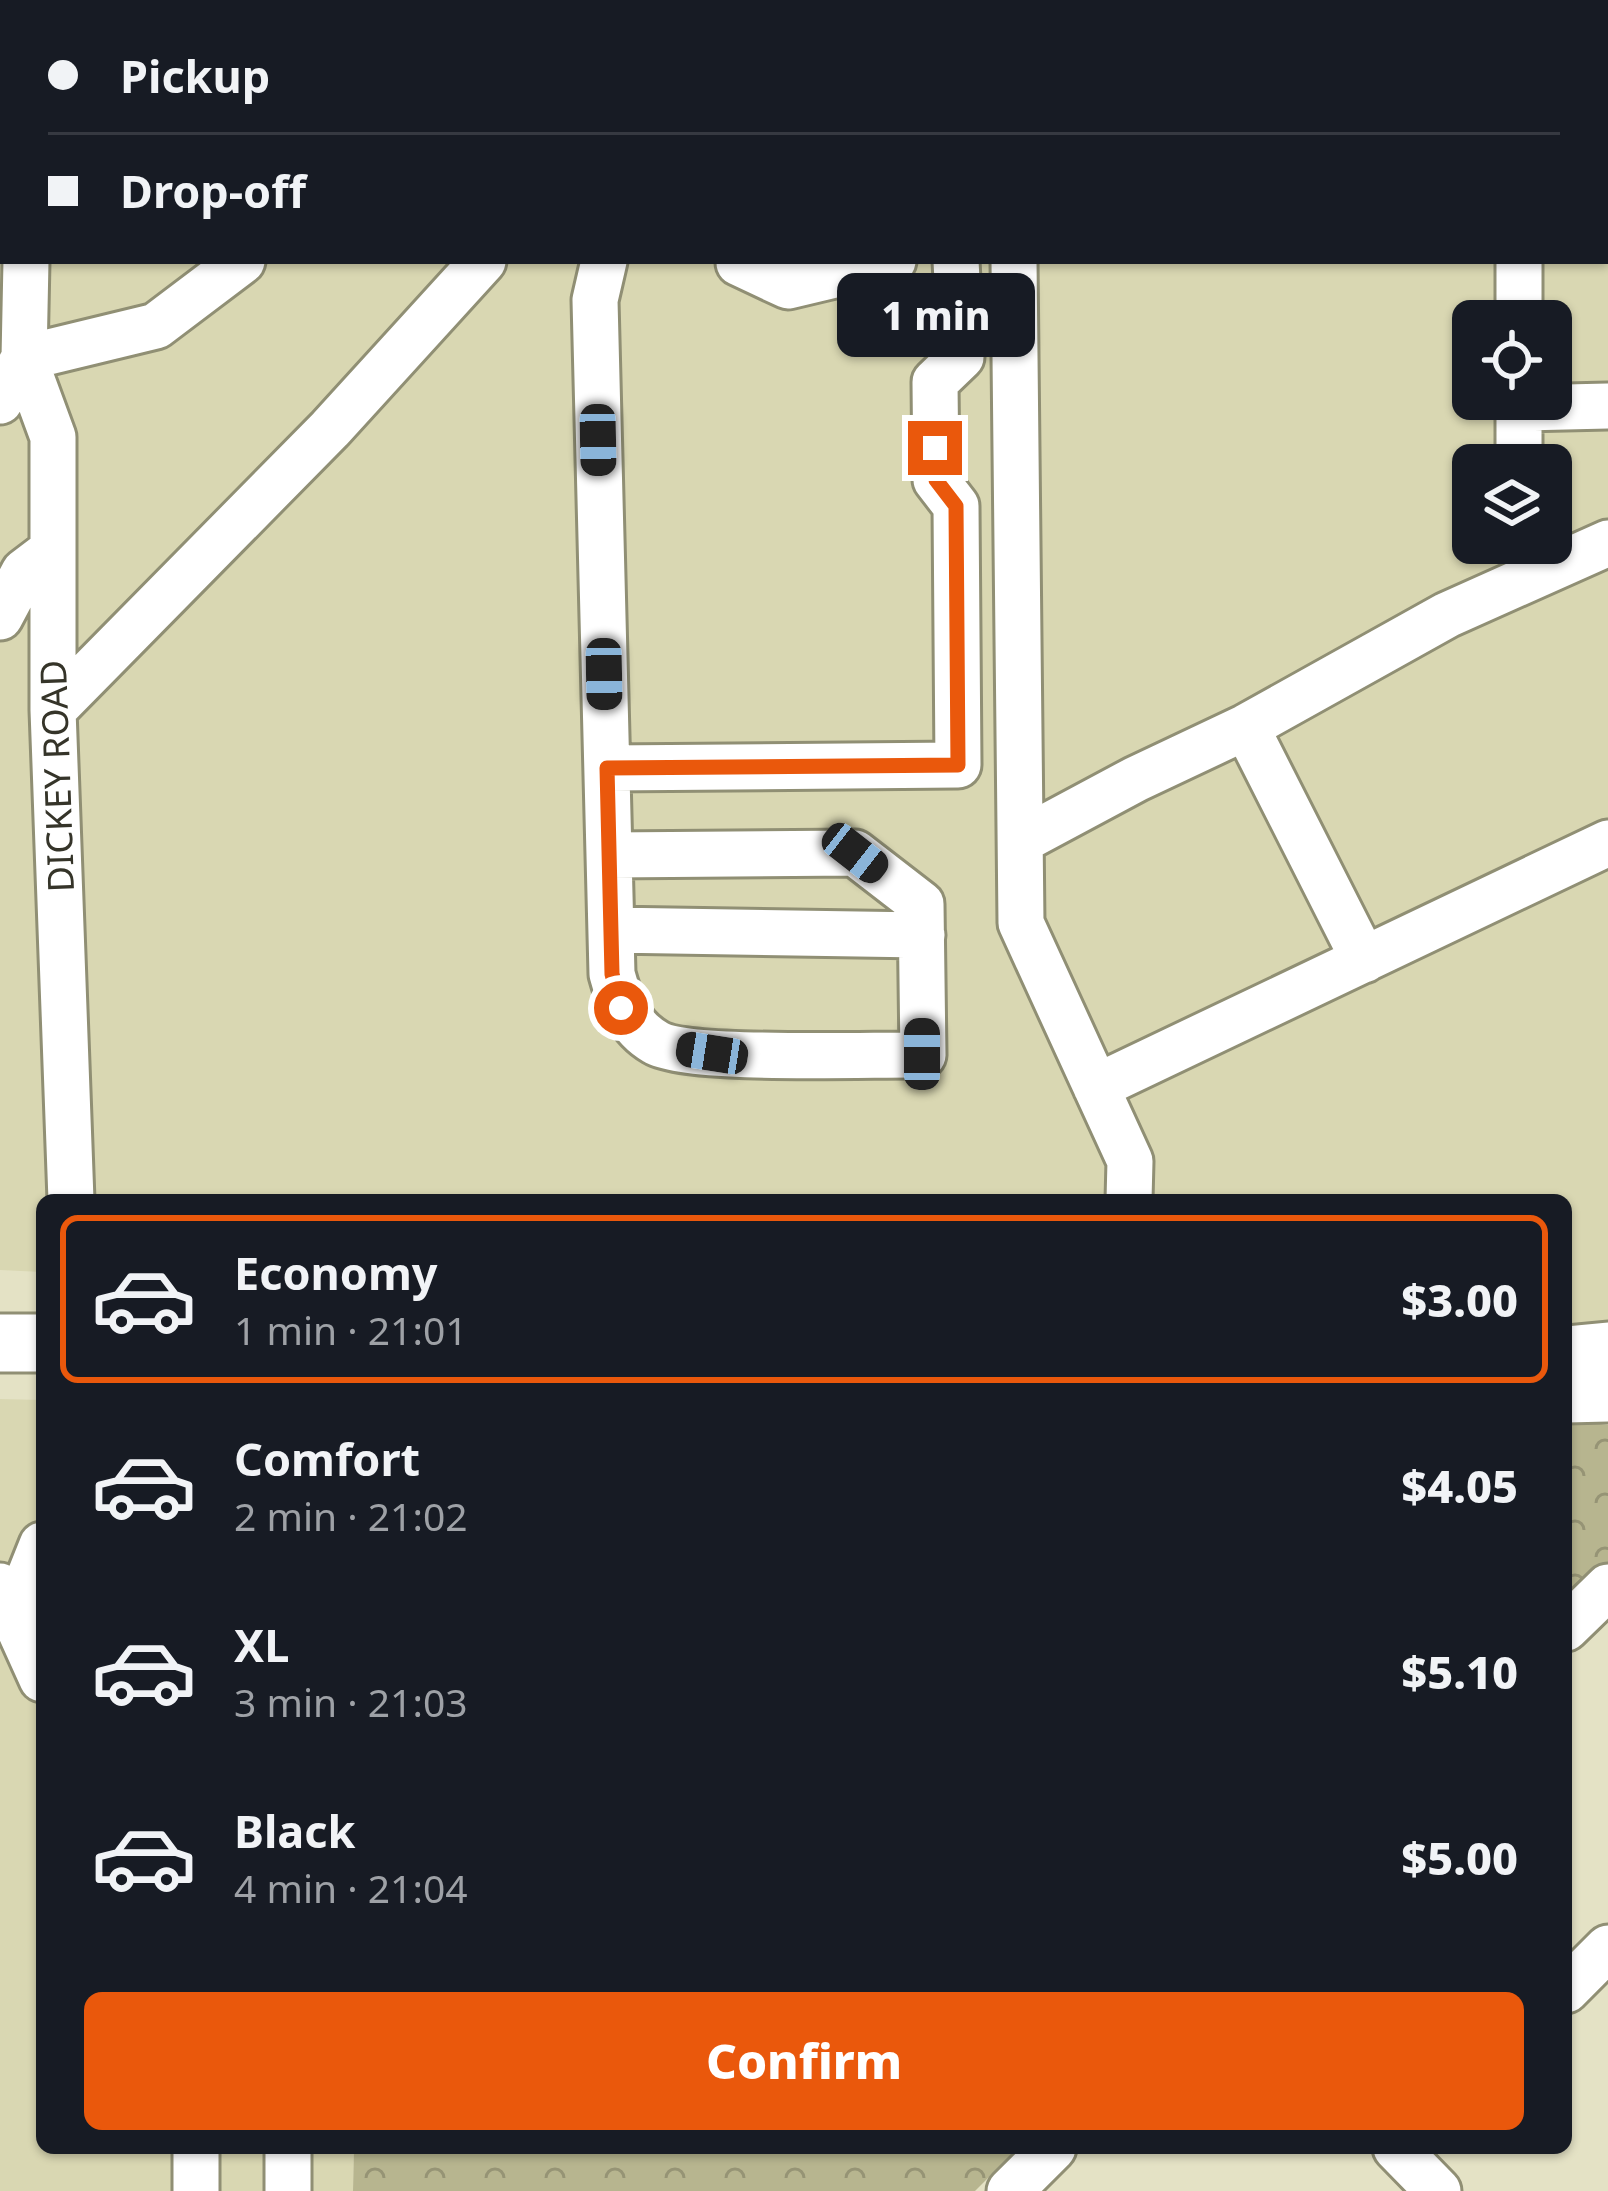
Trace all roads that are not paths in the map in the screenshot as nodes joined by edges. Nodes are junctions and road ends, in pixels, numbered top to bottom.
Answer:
1 (26, 264) edge
2 (238, 264) edge
3 (480, 264) edge
4 (603, 264) edge
5 (741, 264) edge
6 (880, 264) edge
7 (956, 264) edge
8 (1014, 264) edge
9 (1519, 264) edge
10 (1519, 300) edge
11 (24, 358) junction
12 (0, 401) edge
13 (1572, 405) edge
14 (1608, 406) edge
15 (1608, 543) edge
16 (53, 550) junction
17 (1572, 551) edge
18 (1516, 564) edge
19 (0, 616) edge
20 (53, 710) junction
21 (1246, 728) junction
22 (607, 768) junction
23 (1022, 840) junction
24 (1608, 843) edge
25 (609, 855) junction
26 (611, 930) junction
27 (922, 935) junction
28 (1364, 960) junction
29 (1096, 1087) junction
30 (71, 1194) edge
31 (1129, 1194) edge
32 (0, 1343) edge
33 (36, 1343) edge
34 (1608, 1351) edge
35 (1572, 1354) edge
36 (1608, 1393) edge
37 (1572, 1394) edge
38 (36, 1554) edge
39 (1608, 1587) edge
40 (7, 1600) edge
41 (1572, 1622) edge
42 (24, 1674) edge
43 (1608, 1948) edge
44 (1572, 1984) edge
45 (196, 2154) edge
46 (289, 2154) edge
47 (1047, 2154) edge
48 (196, 2191) edge
49 (288, 2191) edge
50 (1010, 2191) edge

1 - 11 street, DICKEY ROAD
2 - 11 street
3 - 20 street
4 - 22 street
5 - 6 street
7 - 22 street
8 - 23 street
9 - 10 street
11 - 12 street, DICKEY ROAD
11 - 16 street, DICKEY ROAD
13 - 14 street
15 - 17 street
16 - 19 street
16 - 20 street, DICKEY ROAD
18 - 21 street
20 - 30 street, DICKEY ROAD
21 - 23 street
21 - 28 street
22 - 25 street
23 - 29 street
24 - 28 street
25 - 26 street
25 - 27 street
26 - 27 street
26 - 27 street
28 - 29 street
29 - 31 street
32 - 33 main road
34 - 35 main road
36 - 37 main road
38 - 40 street
39 - 41 street
40 - 42 street
43 - 44 street
45 - 48 street
46 - 49 street
47 - 50 street

